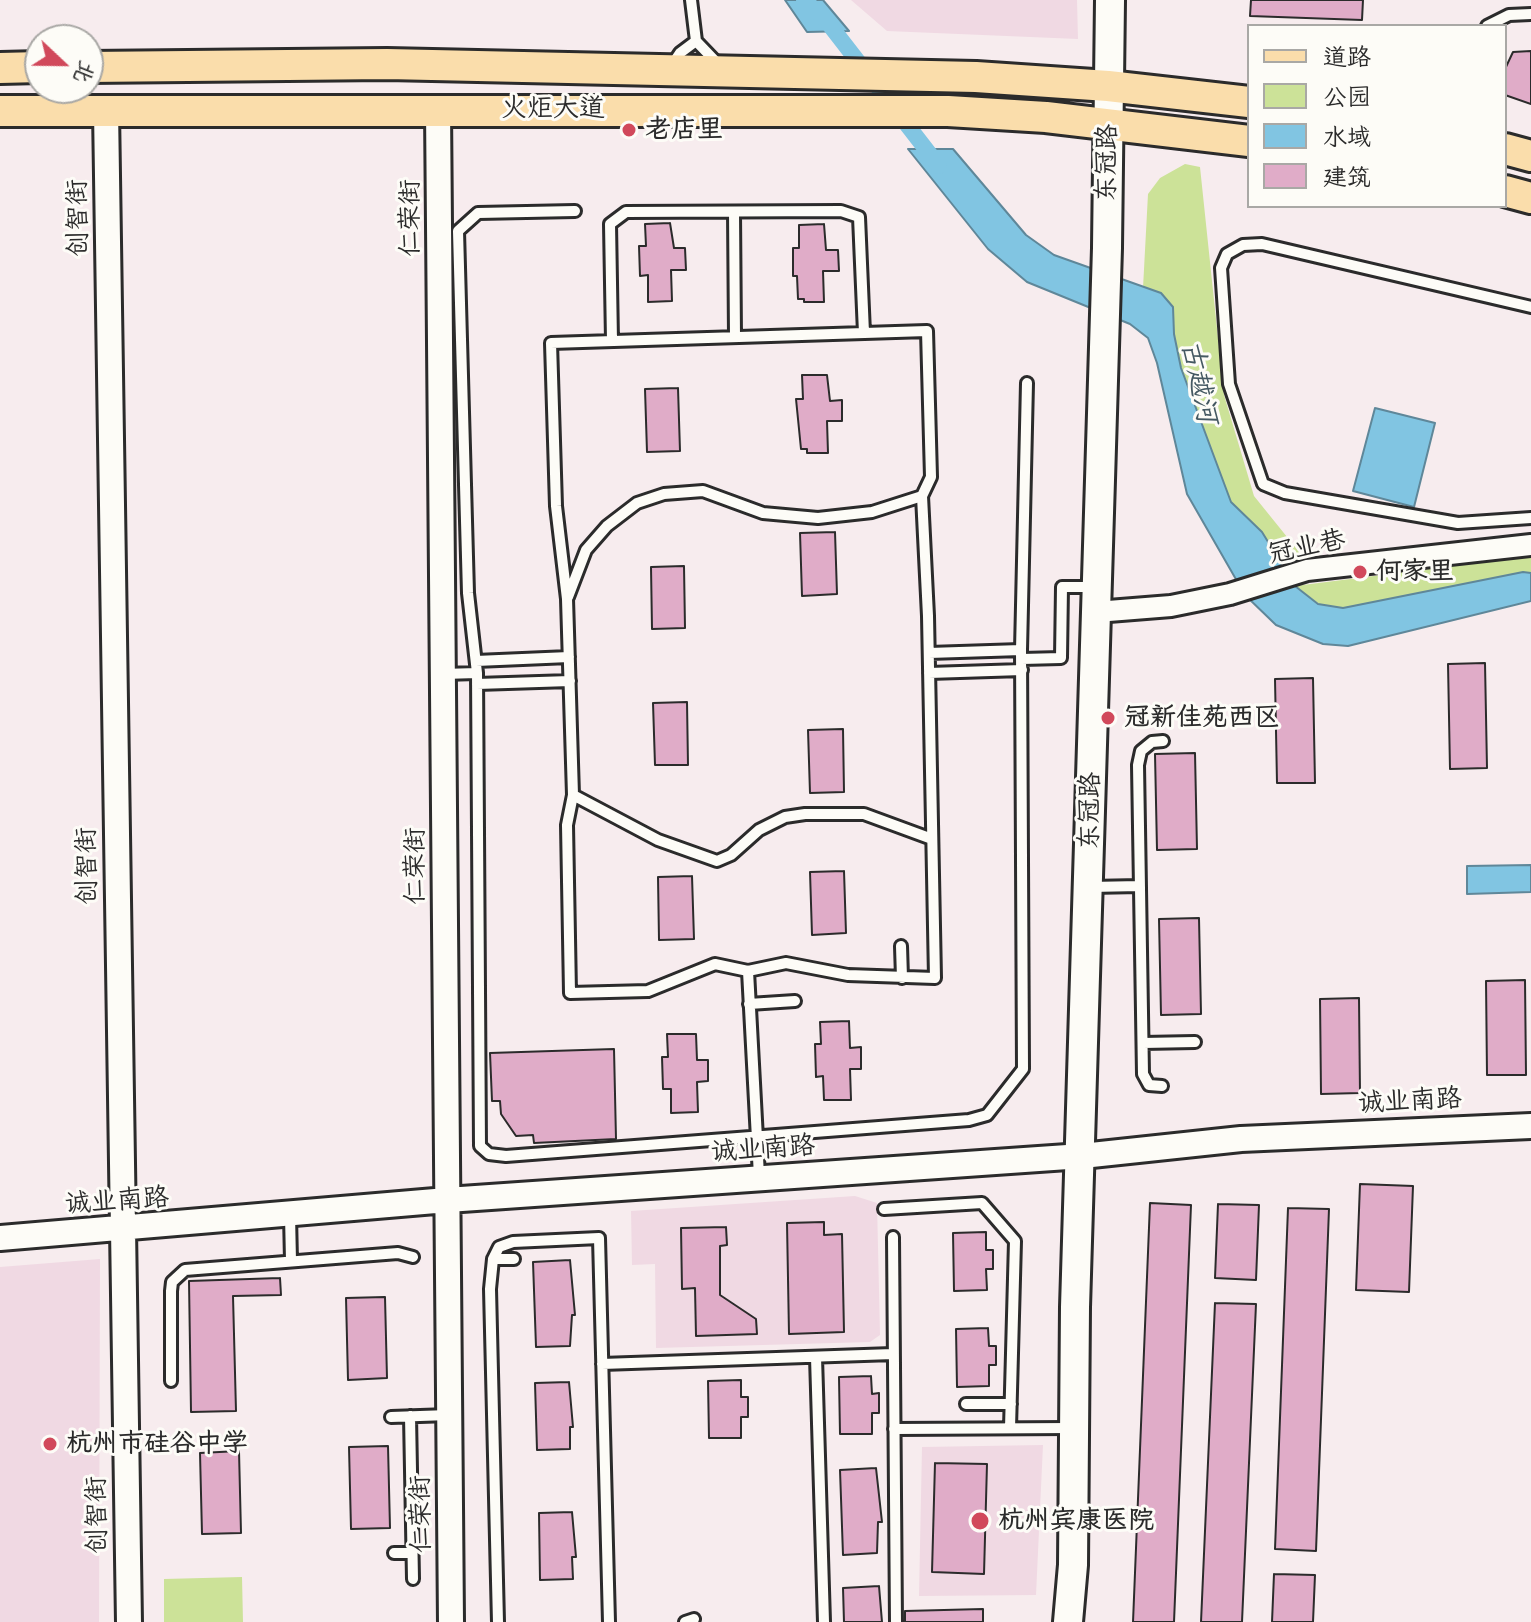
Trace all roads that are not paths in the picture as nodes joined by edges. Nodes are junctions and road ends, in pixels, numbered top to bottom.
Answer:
1 (691, 0) edge
2 (1110, 0) edge
3 (1531, 14) edge
4 (1491, 24) edge
5 (696, 41) junction
6 (24, 67) edge
7 (104, 67) edge
8 (0, 68) edge
9 (667, 71) junction
10 (726, 72) junction
11 (1108, 86) junction
12 (1247, 102) edge
13 (438, 109) junction
14 (106, 110) junction
15 (0, 111) edge
16 (1109, 125) junction
17 (1247, 141) edge
18 (1507, 150) edge
19 (1531, 156) edge
20 (1507, 192) edge
21 (1531, 198) edge
22 (575, 211) dead end
23 (734, 212) junction
24 (1531, 307) edge
25 (864, 333) junction
26 (735, 337) junction
27 (612, 341) junction
28 (1027, 383) dead end
29 (922, 496) junction
30 (1531, 518) edge
31 (1531, 545) edge
32 (567, 599) junction
33 (1096, 599) junction
34 (929, 653) junction
35 (569, 657) junction
36 (1022, 660) junction
37 (476, 661) junction
38 (929, 673) junction
39 (443, 674) junction
40 (477, 678) junction
41 (570, 681) junction
42 (1163, 741) dead end
43 (573, 795) junction
44 (932, 839) junction
45 (1140, 886) junction
46 (1089, 887) junction
47 (901, 946) dead end
48 (748, 971) junction
49 (902, 978) junction
50 (795, 1001) dead end
51 (749, 1004) junction
52 (1195, 1042) dead end
53 (1143, 1043) junction
54 (1162, 1086) dead end
55 (1531, 1126) edge
56 (756, 1137) junction
57 (1082, 1156) junction
58 (759, 1179) junction
59 (447, 1200) junction
60 (884, 1209) dead end
61 (290, 1215) junction
62 (121, 1230) junction
63 (893, 1237) dead end
64 (0, 1238) edge
65 (413, 1257) dead end
66 (493, 1259) junction
67 (514, 1259) dead end
68 (291, 1261) junction
69 (893, 1354) junction
70 (816, 1357) junction
71 (602, 1364) junction
72 (171, 1381) dead end
73 (966, 1404) dead end
74 (1011, 1404) junction
75 (449, 1415) junction
76 (410, 1416) junction
77 (391, 1417) dead end
78 (1010, 1428) junction
79 (1074, 1428) junction
80 (894, 1429) junction
81 (394, 1553) dead end
82 (411, 1553) junction
83 (413, 1579) dead end
84 (129, 1622) edge
85 (451, 1622) edge
86 (498, 1622) edge
87 (609, 1622) edge
88 (824, 1622) edge
89 (896, 1622) edge
90 (1068, 1622) edge

1 - 5 lane
2 - 11 main road, 东冠路
3 - 4 lane
5 - 9 lane
5 - 10 lane
6 - 8 main road
7 - 9 main road, 火炬大道
9 - 10 main road, 火炬大道
10 - 11 main road, 火炬大道
11 - 12 main road, 火炬大道
11 - 16 main road, 东冠路
13 - 14 main road, 火炬大道
13 - 16 main road, 火炬大道
13 - 39 street, 仁荣街
14 - 15 main road, 火炬大道
14 - 62 street, 创智街
16 - 17 main road, 火炬大道
16 - 33 main road, 东冠路
18 - 19 main road
20 - 21 main road
22 - 37 lane
23 - 25 lane
23 - 26 lane
23 - 27 lane
24 - 30 lane
25 - 26 lane
25 - 29 lane
26 - 27 lane
27 - 32 lane
28 - 36 lane
29 - 32 lane
29 - 34 lane
31 - 33 street, 冠业巷
32 - 35 lane
33 - 36 lane
33 - 46 main road, 东冠路
34 - 36 lane
34 - 38 lane
35 - 37 lane
35 - 41 lane
36 - 38 lane
36 - 56 lane
37 - 40 lane
38 - 44 lane
39 - 40 lane
39 - 59 street, 仁荣街
40 - 41 lane
40 - 56 lane
41 - 43 lane
42 - 45 lane
43 - 44 lane
43 - 48 lane
44 - 49 lane
45 - 46 lane
45 - 53 lane
46 - 57 main road, 东冠路
47 - 49 lane
48 - 49 lane
48 - 51 lane
50 - 51 lane
51 - 56 lane
52 - 53 lane
53 - 54 lane
55 - 57 street, 诚业南路
56 - 58 lane
57 - 58 street, 诚业南路
57 - 79 main road, 东冠路
58 - 59 street, 诚业南路
59 - 61 street, 诚业南路
59 - 75 street, 仁荣街
60 - 74 lane
61 - 62 street, 诚业南路
61 - 68 lane
62 - 64 street, 诚业南路
62 - 84 street, 创智街
63 - 69 lane
65 - 68 lane
66 - 67 lane
66 - 71 lane
66 - 86 lane
68 - 72 lane
69 - 70 lane
69 - 80 lane
70 - 71 lane
70 - 88 lane
71 - 87 lane
73 - 74 lane
74 - 78 lane
75 - 76 lane
75 - 85 street, 仁荣街
76 - 77 lane
76 - 82 lane
78 - 79 lane
78 - 80 lane
79 - 90 main road, 东冠路
80 - 89 lane
81 - 82 lane
82 - 83 lane

